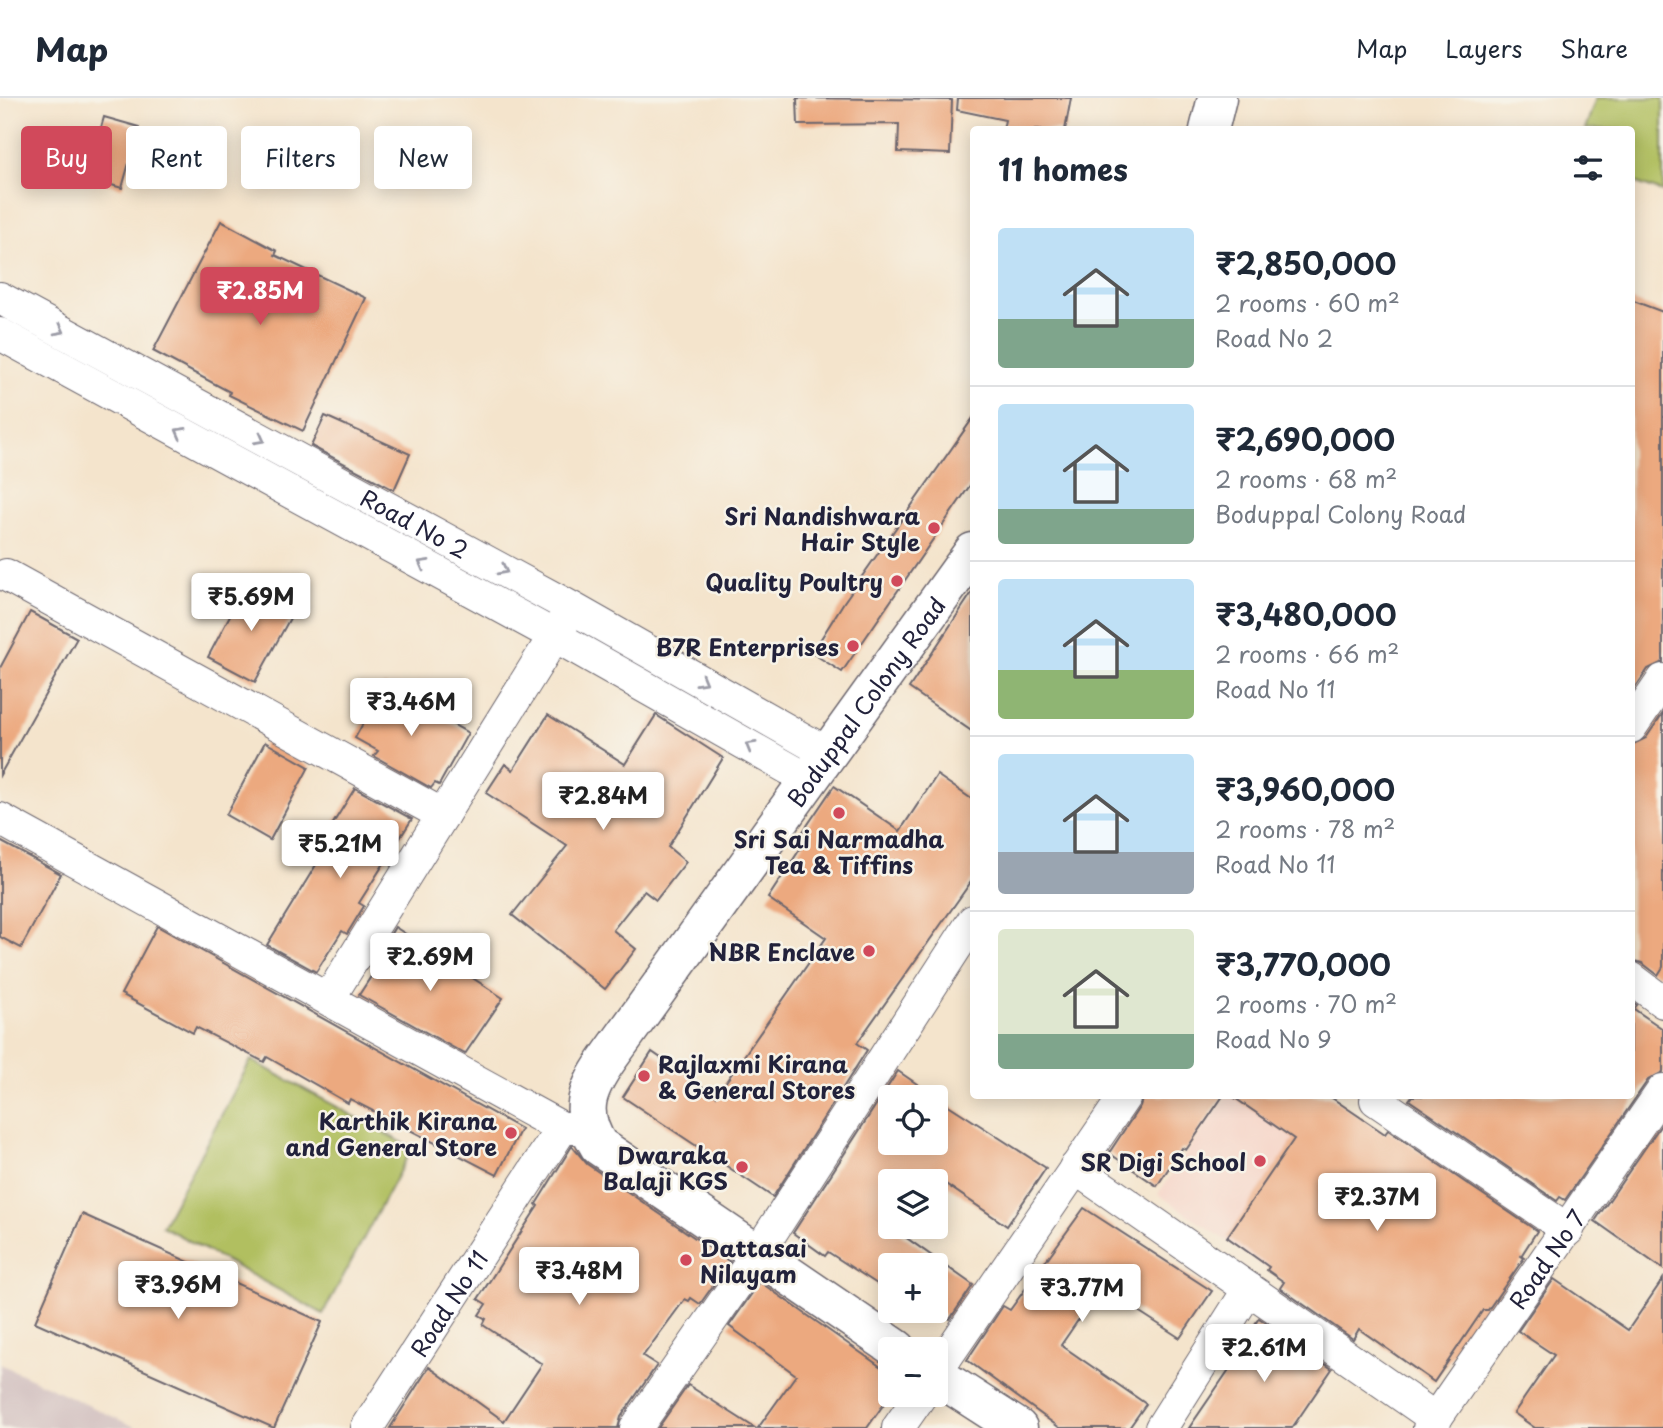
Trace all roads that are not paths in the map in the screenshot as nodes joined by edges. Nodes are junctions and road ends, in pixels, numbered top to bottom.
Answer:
1 (1217, 98) edge
2 (1210, 126) edge
3 (0, 298) edge
4 (0, 334) edge
5 (970, 556) edge
6 (6, 575) dead end
7 (572, 608) junction
8 (555, 636) junction
9 (1663, 680) edge
10 (1635, 721) edge
11 (819, 767) junction
12 (443, 815) junction
13 (0, 819) edge
14 (970, 926) edge
15 (1635, 981) edge
16 (329, 998) junction
17 (1663, 1002) edge
18 (1663, 1090) edge
19 (1123, 1099) edge
20 (1378, 1099) edge
21 (575, 1128) junction
22 (1075, 1168) junction
23 (1567, 1230) junction
24 (756, 1256) junction
25 (1249, 1289) junction
26 (879, 1337) edge
27 (948, 1355) edge
28 (948, 1381) edge
29 (913, 1407) edge
30 (1432, 1424) edge
31 (367, 1428) edge
32 (636, 1428) edge
33 (898, 1428) edge
34 (1018, 1428) edge
35 (1161, 1428) edge

1 - 2 street
3 -> 7 street, Road No 2
8 -> 4 street
5 - 11 street, Boduppal Colony Road
6 - 12 street
7 - 8 street
7 -> 11 street, Road No 2
11 -> 8 street
8 - 12 street
9 - 10 street
11 - 21 street, Boduppal Colony Road
12 - 16 street
13 - 16 street
14 - 24 street
15 - 17 street
16 - 21 street
18 - 23 street, Road No 7
19 - 22 street
20 - 23 street
21 - 24 street
21 - 31 street, Road No 11
22 - 25 street
22 - 27 street
23 - 30 street, Road No 7
24 - 26 street
24 - 32 street
25 - 30 street
25 - 35 street
28 - 34 street
29 - 33 street

